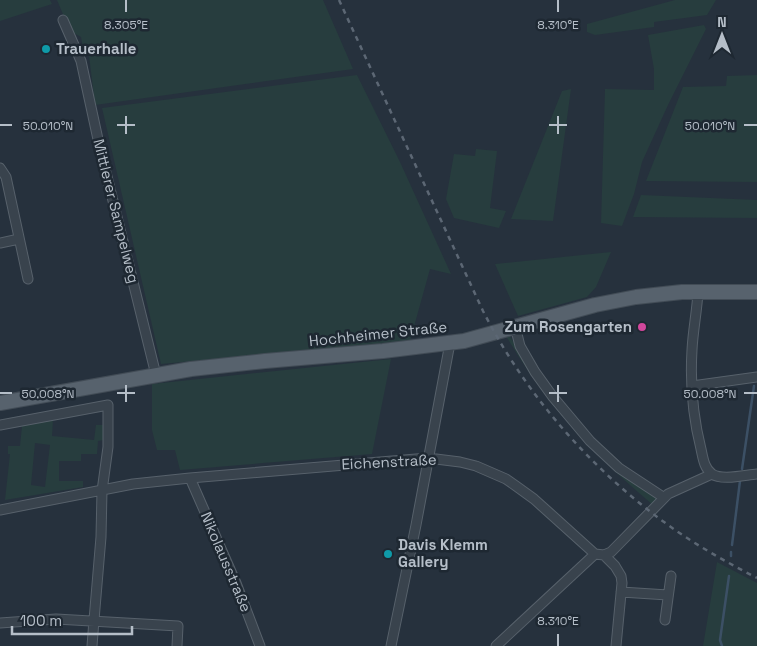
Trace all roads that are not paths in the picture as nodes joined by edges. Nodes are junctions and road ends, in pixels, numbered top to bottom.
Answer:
1 (62, 20) dead end
2 (0, 168) edge
3 (19, 239) junction
4 (0, 243) edge
5 (28, 279) dead end
6 (698, 292) junction
7 (757, 292) edge
8 (515, 326) junction
9 (450, 343) junction
10 (156, 374) junction
11 (757, 377) edge
12 (692, 386) junction
13 (0, 403) edge
14 (0, 426) edge
15 (428, 458) junction
16 (712, 474) junction
17 (757, 474) edge
18 (190, 478) junction
19 (102, 491) junction
20 (663, 497) junction
21 (0, 510) edge
22 (599, 554) junction
23 (671, 576) dead end
24 (621, 592) junction
25 (668, 595) junction
26 (94, 620) junction
27 (665, 620) dead end
28 (0, 622) edge
29 (92, 646) edge
30 (178, 646) edge
31 (260, 646) edge
32 (391, 646) edge
33 (496, 646) edge
34 (616, 646) edge

1 - 10 street, Mittlerer Sampelweg
2 - 3 street
3 - 4 street
3 - 5 street
6 - 7 main road, Hochheimer Straße
6 - 8 main road, Hochheimer Straße
6 - 12 street
8 - 9 main road, Hochheimer Straße
8 - 20 street
9 - 10 main road, Hochheimer Straße
9 - 15 street
10 - 13 main road, Hochheimer Straße
11 - 12 street
12 - 16 street
14 - 19 street
15 - 18 street, Eichenstraße
15 - 22 street, Eichenstraße
15 - 32 street
16 - 17 street
16 - 20 street
18 - 19 street, Eichenstraße
18 - 31 street, Nikolausstraße
19 - 21 street, Eichenstraße
19 - 26 street
20 - 22 street
22 - 24 street, Eichenstraße
22 - 33 street
23 - 25 street
24 - 25 street
24 - 34 street, Eichenstraße
25 - 27 street
26 - 28 street
26 - 29 street
26 - 30 street

